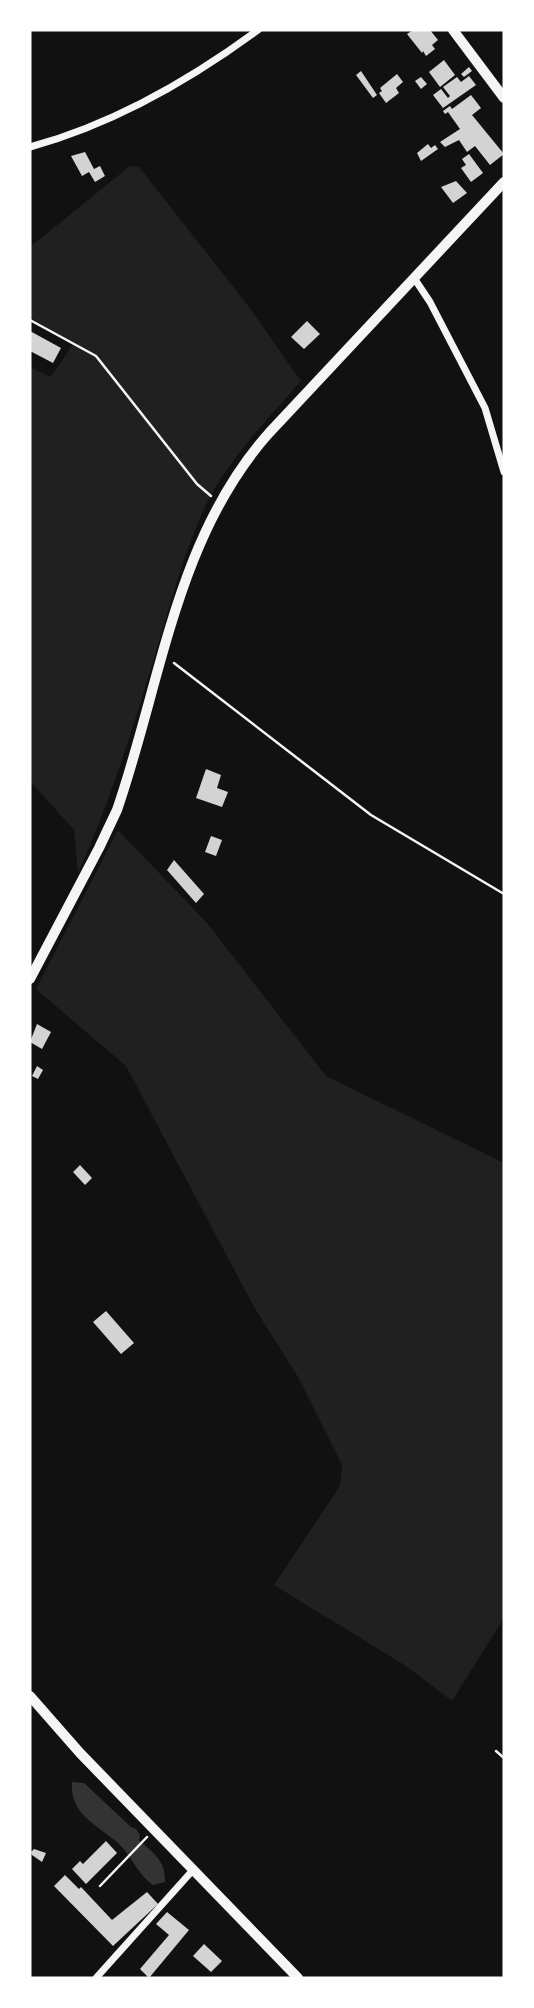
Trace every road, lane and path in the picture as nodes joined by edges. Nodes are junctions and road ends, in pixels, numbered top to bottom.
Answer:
1 (258, 30) edge
2 (453, 30) edge
3 (504, 98) edge
4 (30, 148) edge
5 (504, 182) edge
6 (414, 278) junction
7 (30, 320) edge
8 (504, 472) edge
9 (219, 502) junction
10 (163, 655) junction
11 (504, 894) edge
12 (30, 979) edge
13 (30, 1696) edge
14 (496, 1751) dead end
15 (504, 1758) edge
16 (141, 1843) dead end
17 (193, 1870) junction
18 (100, 1886) dead end
19 (96, 1978) edge
20 (298, 1978) edge

1 - 4 street
2 - 3 street
5 - 6 street
6 - 8 street
6 - 9 street
7 - 9 path
9 - 10 street
10 - 11 path
10 - 12 street
13 - 17 street
14 - 15 path
16 - 18 path
17 - 19 street
17 - 20 street

